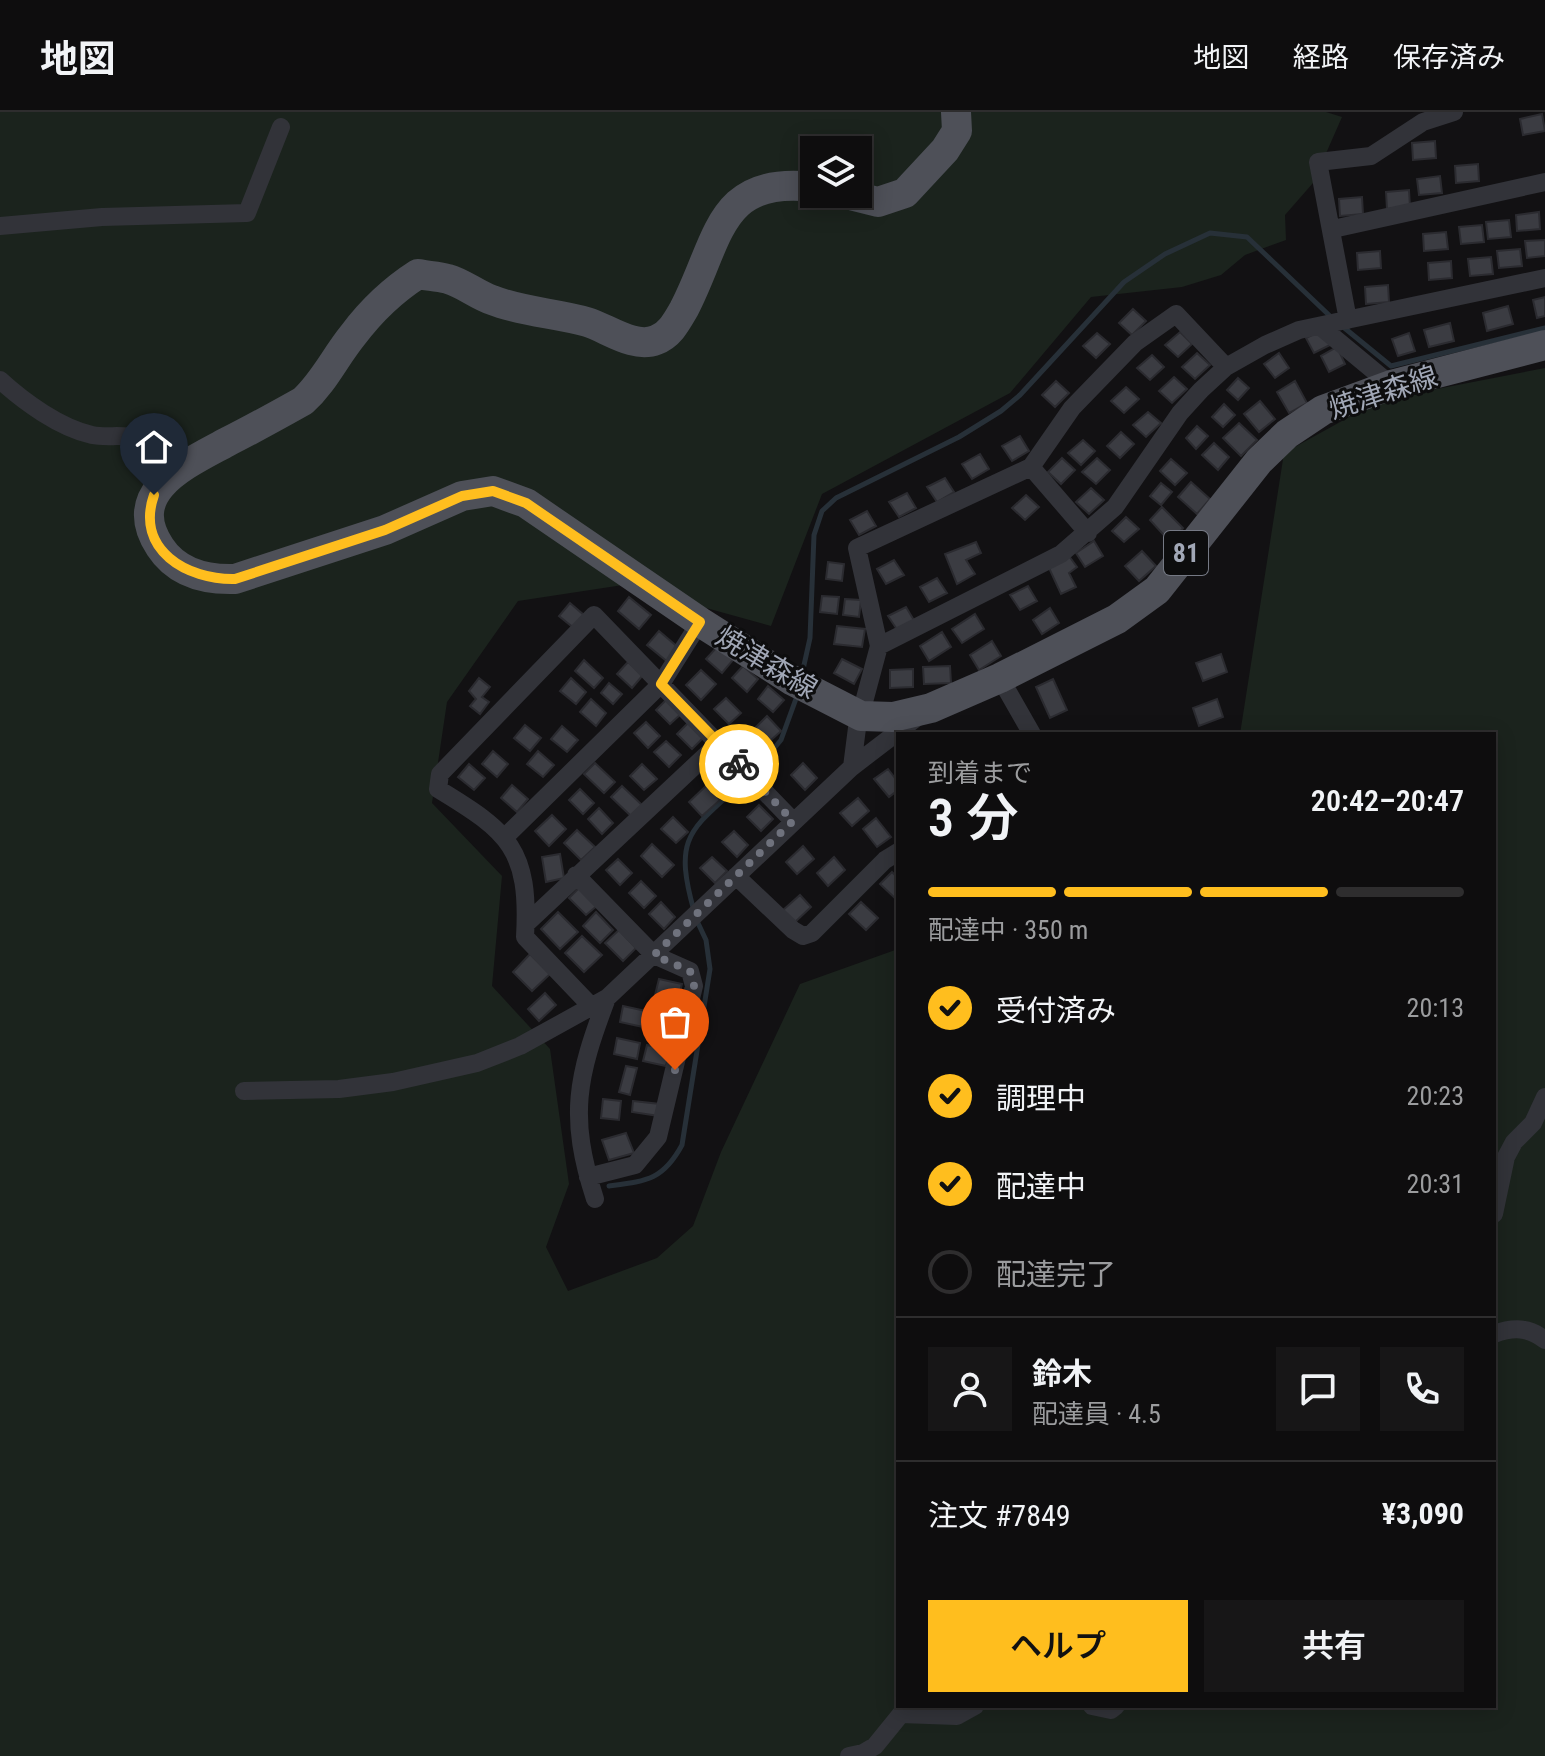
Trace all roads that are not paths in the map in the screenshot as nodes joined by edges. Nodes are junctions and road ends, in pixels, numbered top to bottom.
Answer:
1 (956, 112) edge
2 (1454, 112) edge
3 (281, 127) dead end
4 (1545, 182) edge
5 (800, 186) edge
6 (872, 200) edge
7 (0, 226) edge
8 (1333, 229) junction
9 (1545, 278) edge
10 (1348, 320) junction
11 (1321, 327) junction
12 (1545, 345) edge
13 (1226, 367) junction
14 (0, 380) edge
15 (1391, 385) junction
16 (1031, 467) junction
17 (173, 472) junction
18 (1088, 533) junction
19 (700, 622) junction
20 (879, 646) junction
21 (1000, 678) junction
22 (661, 684) junction
23 (931, 708) junction
24 (861, 716) junction
25 (1031, 732) edge
26 (719, 743) junction
27 (852, 767) junction
28 (793, 821) junction
29 (506, 836) junction
30 (896, 853) edge
31 (576, 875) junction
32 (736, 876) junction
33 (526, 924) junction
34 (654, 955) junction
35 (599, 1002) junction
36 (244, 1091) dead end
37 (1545, 1097) edge
38 (588, 1177) junction
39 (595, 1199) dead end
40 (1496, 1204) edge
41 (1496, 1333) edge
42 (1545, 1340) edge
43 (971, 1708) edge
44 (849, 1756) edge

1 - 6 main road
2 - 8 street
3 - 7 street
4 - 8 street
5 - 17 main road, 焼津森線 / 81
8 - 10 street
9 - 10 street
10 - 11 street
11 - 13 street
11 - 15 street
12 - 15 main road, 焼津森線 / 81
13 - 16 street
13 - 18 street
14 - 17 street
15 - 21 main road, 焼津森線 / 81
16 - 18 street
16 - 20 street
17 - 19 main road, 焼津森線 / 81
18 - 20 street
19 - 22 street
19 - 24 main road, 焼津森線 / 81
20 - 24 street
21 - 23 main road, 焼津森線 / 81
21 - 25 street
22 - 26 street
22 - 29 street
22 - 29 street
23 - 24 main road, 焼津森線 / 81
23 - 27 street
24 - 27 street
26 - 28 street
26 - 31 street
27 - 28 street
28 - 32 street
29 - 33 street
30 - 32 street
31 - 33 street
31 - 34 street
32 - 34 street
33 - 35 street
34 - 35 street
34 - 38 street
35 - 36 street
35 - 38 street
37 - 40 street
38 - 39 street
41 - 42 street
43 - 44 street

